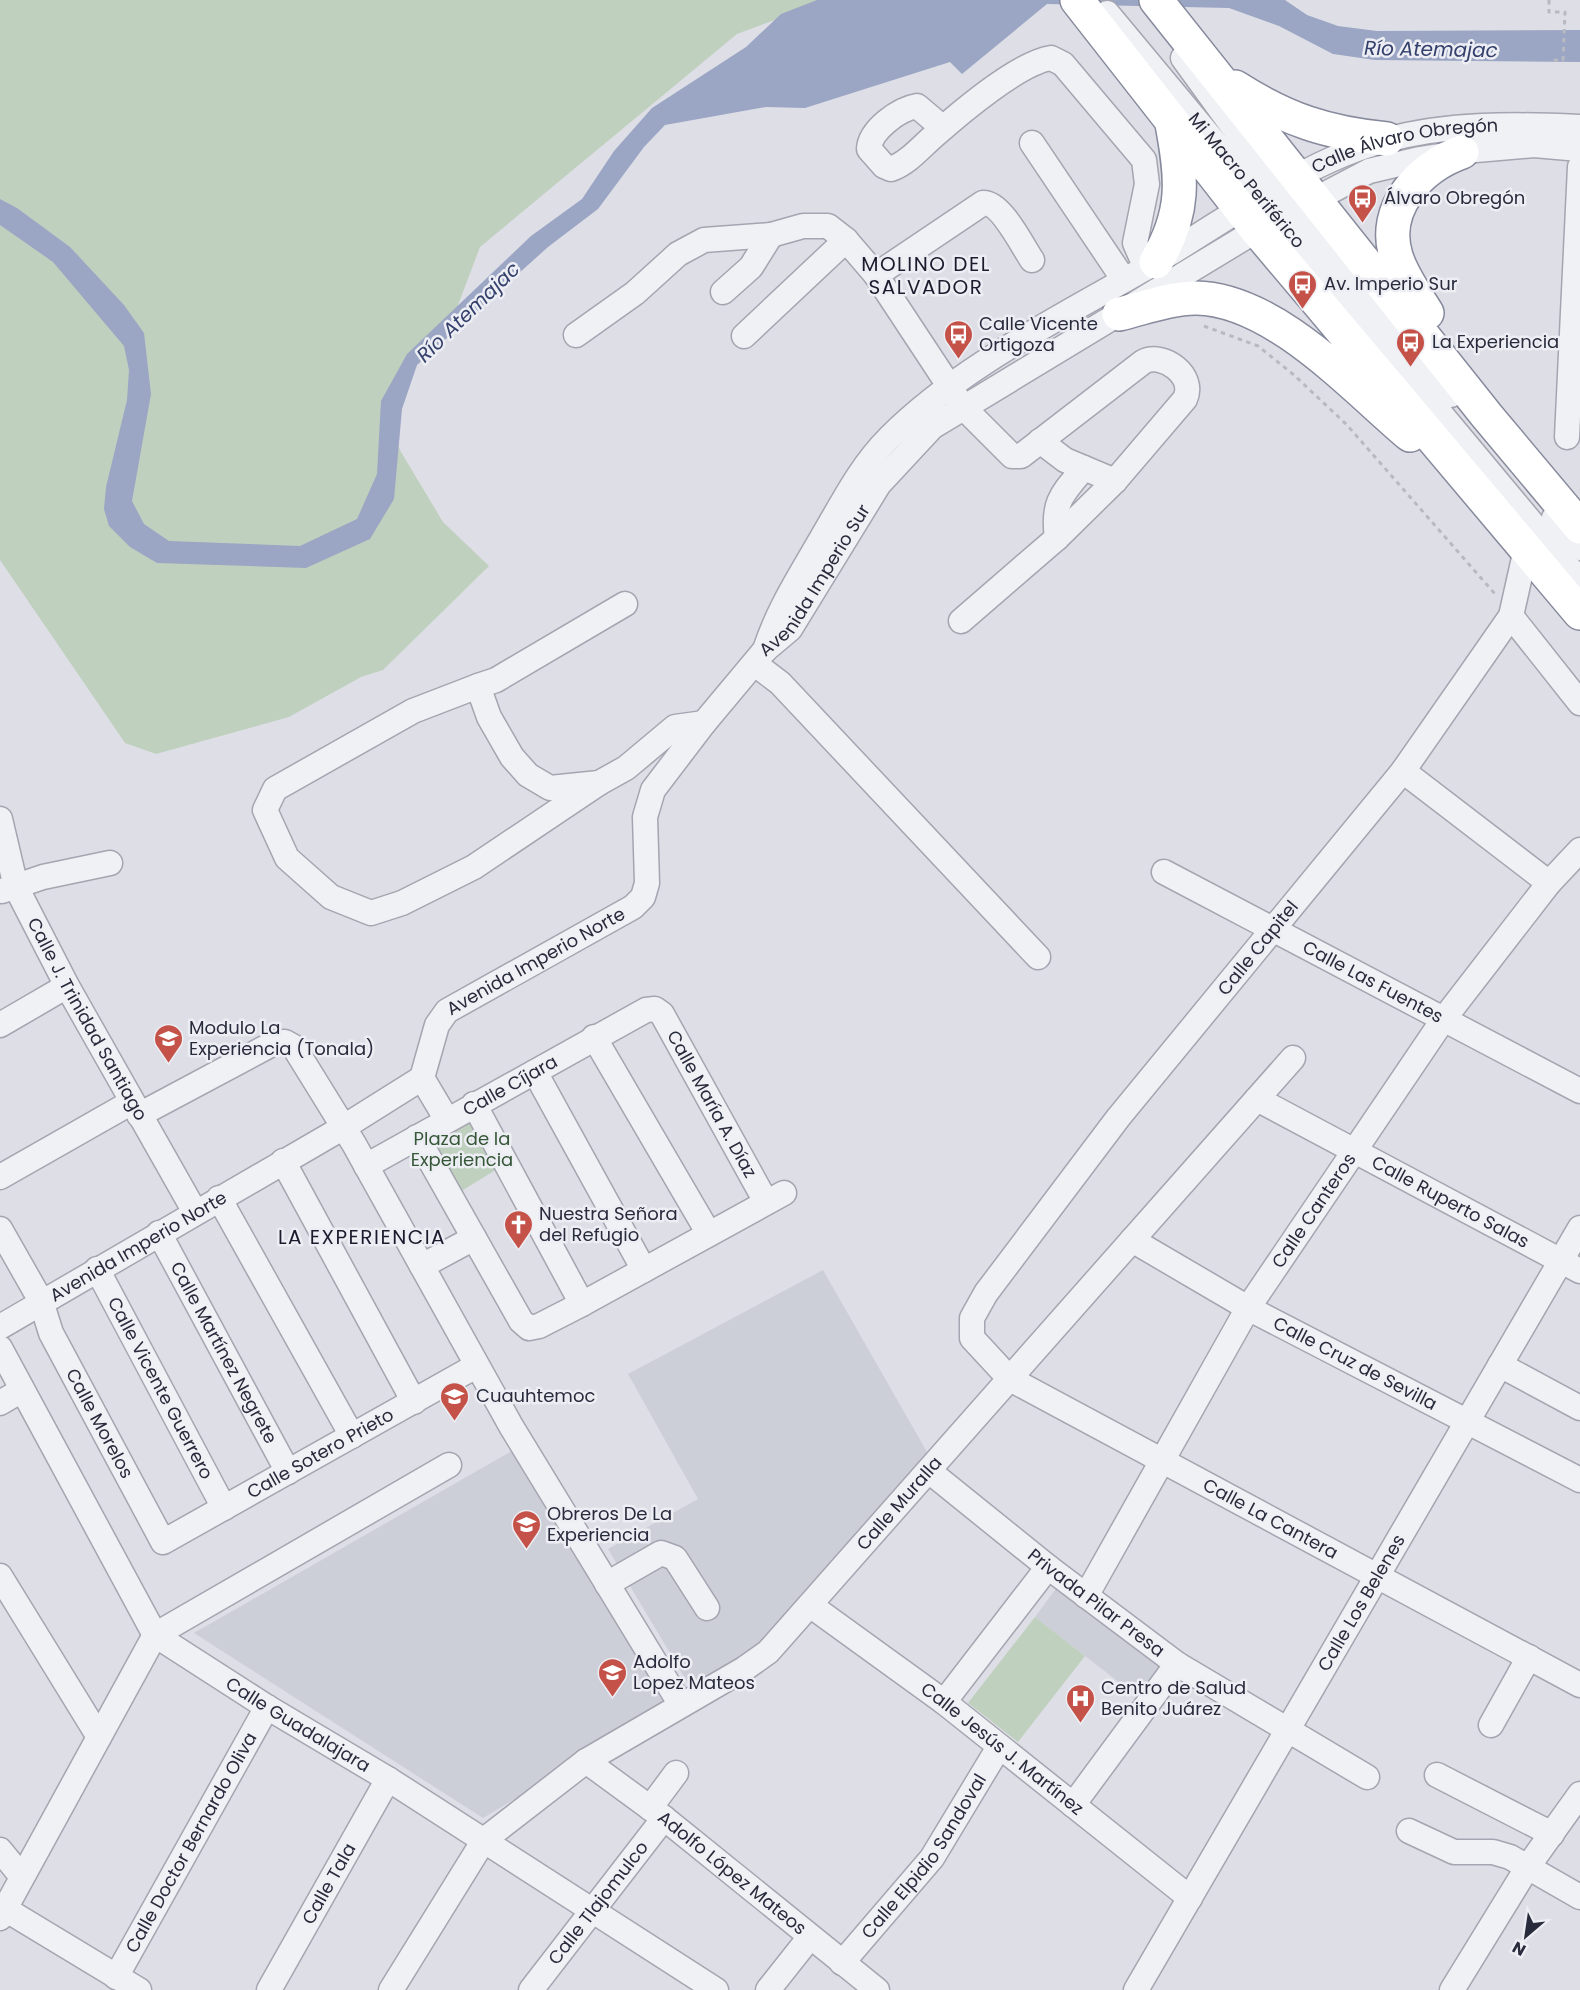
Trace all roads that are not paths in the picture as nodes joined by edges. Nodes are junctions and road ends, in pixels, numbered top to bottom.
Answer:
1 (1138, 0) edge
2 (1097, 12) edge
3 (1163, 15) edge
4 (1208, 66) junction
5 (1171, 120) junction
6 (1580, 127) edge
7 (943, 128) dead end
8 (1388, 139) junction
9 (1032, 143) dead end
10 (1580, 149) edge
11 (1462, 152) junction
12 (1580, 167) edge
13 (1278, 204) junction
14 (771, 235) junction
15 (846, 240) junction
16 (1032, 260) dead end
17 (1151, 264) junction
18 (876, 275) junction
19 (1124, 280) junction
20 (723, 292) dead end
21 (1119, 314) junction
22 (576, 335) dead end
23 (744, 336) dead end
24 (1575, 352) edge
25 (948, 386) junction
26 (963, 406) junction
27 (1487, 416) junction
28 (1567, 437) dead end
29 (1040, 441) junction
30 (1084, 468) junction
31 (1459, 468) junction
32 (1115, 481) junction
33 (1580, 527) edge
34 (1057, 538) junction
35 (1580, 548) edge
36 (1526, 549) junction
37 (1580, 581) edge
38 (626, 604) dead end
39 (1580, 613) edge
40 (1511, 616) junction
41 (961, 621) dead end
42 (760, 657) junction
43 (478, 686) junction
44 (1580, 704) edge
45 (704, 723) junction
46 (1403, 771) junction
47 (599, 783) junction
48 (0, 819) edge
49 (1580, 850) edge
50 (110, 863) dead end
51 (1164, 872) dead end
52 (1549, 883) junction
53 (8, 889) edge
54 (1273, 930) junction
55 (1038, 957) dead end
56 (67, 986) junction
57 (656, 1010) joint
58 (1443, 1020) junction
59 (0, 1025) edge
60 (594, 1037) junction
61 (1293, 1058) dead end
62 (536, 1072) junction
63 (422, 1078) junction
64 (1580, 1091) edge
65 (1257, 1099) junction
66 (474, 1104) junction
67 (136, 1108) junction
68 (447, 1120) junction
69 (344, 1127) junction
70 (417, 1137) junction
71 (1354, 1151) junction
72 (283, 1161) junction
73 (366, 1166) junction
74 (0, 1177) edge
75 (219, 1198) junction
76 (195, 1212) junction
77 (1580, 1228) edge
78 (0, 1229) edge
79 (159, 1233) junction
80 (709, 1234) junction
81 (474, 1238) junction
82 (1132, 1240) junction
83 (422, 1266) junction
84 (1570, 1266) edge
85 (97, 1269) junction
86 (644, 1270) junction
87 (41, 1301) junction
88 (582, 1304) junction
89 (1248, 1308) junction
90 (0, 1327) edge
91 (972, 1338) joint
92 (0, 1348) edge
93 (1500, 1365) junction
94 (476, 1366) junction
95 (1010, 1379) junction
96 (22, 1390) junction
97 (414, 1402) junction
98 (0, 1403) edge
99 (1580, 1408) edge
100 (1468, 1421) junction
101 (352, 1436) junction
102 (1162, 1461) junction
103 (449, 1466) dead end
104 (929, 1471) junction
105 (288, 1472) junction
106 (1580, 1480) edge
107 (224, 1508) junction
108 (164, 1542) joint
109 (1048, 1567) junction
110 (0, 1576) edge
111 (1377, 1577) junction
112 (607, 1584) junction
113 (1086, 1596) junction
114 (810, 1605) junction
115 (707, 1608) dead end
116 (155, 1635) junction
117 (1529, 1657) junction
118 (1177, 1664) junction
119 (1580, 1685) edge
120 (944, 1702) junction
121 (681, 1706) junction
122 (267, 1707) junction
123 (1491, 1725) dead end
124 (1288, 1730) junction
125 (99, 1737) junction
126 (999, 1747) junction
127 (586, 1761) junction
128 (676, 1773) dead end
129 (1437, 1775) dead end
130 (1367, 1777) dead end
131 (388, 1779) junction
132 (1580, 1794) edge
133 (1073, 1805) junction
134 (657, 1813) junction
135 (1409, 1831) dead end
136 (1552, 1834) junction
137 (484, 1840) junction
138 (0, 1850) edge
139 (1527, 1868) junction
140 (22, 1877) junction
141 (1580, 1897) edge
142 (1190, 1898) junction
143 (593, 1911) junction
144 (2, 1913) edge
145 (810, 1937) junction
146 (842, 1963) junction
147 (116, 1977) junction
148 (1146, 1986) edge
149 (139, 1990) edge
150 (269, 1990) edge
151 (391, 1990) edge
152 (531, 1990) edge
153 (716, 1990) edge
154 (768, 1990) edge
155 (877, 1990) edge
156 (1452, 1990) edge

1 - 3 street, Mi Macro Periférico
2 - 5 highway
2 - 13 street, Mi Macro Periférico
3 - 4 highway
3 - 13 street, Mi Macro Periférico
4 - 8 highway
4 - 13 highway
5 - 13 highway
5 - 17 highway
6 - 8 street, Calle Álvaro Obregón
7 - 17 street
8 - 13 street, Calle Álvaro Obregón
9 - 19 street
10 - 11 street, Calle Álvaro Obregón
11 - 13 street, Calle Álvaro Obregón
11 - 27 highway
12 - 24 street
13 - 17 street, Avenida Imperio Sur
13 - 21 street, Avenida Imperio Sur
13 - 27 highway
13 - 31 highway
13 - 35 street, Mi Macro Periférico
13 - 37 street, Mi Macro Periférico
14 - 15 street
14 - 20 street
14 - 22 street
15 - 18 street
15 - 23 street
16 - 18 street
17 - 19 street, Avenida Imperio Sur
18 - 25 street
19 - 25 street, Avenida Imperio Sur
21 - 26 street, Avenida Imperio Sur
21 - 31 highway
24 - 28 street
25 - 26 street
25 - 42 street, Avenida Imperio Sur
26 - 29 street
26 - 42 street, Avenida Imperio Sur
27 - 33 highway
29 - 30 street
29 - 32 street
30 - 32 street
30 - 34 street
31 - 36 highway
32 - 34 street
34 - 41 street
36 - 39 highway
36 - 40 street, Calle Capitel
38 - 43 street
40 - 44 street
40 - 46 street, Calle Capitel
42 - 45 street, Avenida Imperio Norte
42 - 55 street
43 - 47 street
43 - 47 street
45 - 47 street
45 - 63 street, Avenida Imperio Norte
46 - 52 street
46 - 54 street, Calle Capitel
48 - 53 street, Calle J. Trinidad Santiago
49 - 52 street, Calle Canteros
50 - 53 street
51 - 54 street, Calle Las Fuentes
52 - 58 street, Calle Canteros
53 - 56 street, Calle J. Trinidad Santiago
54 - 58 street, Calle Las Fuentes
54 - 91 street, Calle Capitel
56 - 59 street
56 - 67 street, Calle J. Trinidad Santiago
57 - 60 street, Calle Cíjara
57 - 80 street, Calle María A. Díaz
58 - 64 street, Calle Las Fuentes
58 - 71 street, Calle Canteros
60 - 62 street, Calle Cíjara
60 - 80 street
61 - 65 street, Calle Muralla
62 - 66 street, Calle Cíjara
62 - 86 street
63 - 68 street
63 - 69 street, Avenida Imperio Norte
65 - 71 street, Calle Ruperto Salas
65 - 82 street, Calle Muralla
66 - 68 street, Calle Cíjara
66 - 88 street
67 - 69 street
67 - 74 street
67 - 76 street, Calle J. Trinidad Santiago
68 - 70 street, Calle Cíjara
69 - 72 street, Avenida Imperio Norte
69 - 73 street
70 - 73 street, Calle Cíjara
70 - 81 street
71 - 84 street, Calle Ruperto Salas
71 - 89 street, Calle Canteros
72 - 75 street, Avenida Imperio Norte
72 - 97 street
73 - 83 street
75 - 76 street, Avenida Imperio Norte
75 - 101 street
76 - 79 street, Avenida Imperio Norte
77 - 84 street, Calle Los Belenes
78 - 87 street, Calle Morelos
79 - 85 street, Avenida Imperio Norte
79 - 105 street, Calle Martínez Negrete
80 - 86 street
81 - 83 street
81 - 88 street
82 - 89 street, Calle Cruz de Sevilla
82 - 95 street, Calle Muralla
83 - 94 street
84 - 93 street, Calle Los Belenes
85 - 87 street, Avenida Imperio Norte
85 - 107 street, Calle Vicente Guerrero
86 - 88 street
87 - 90 street, Avenida Imperio Norte
87 - 108 street, Calle Morelos
89 - 100 street, Calle Cruz de Sevilla
89 - 102 street, Calle Canteros
91 - 95 street, Calle La Cantera
92 - 96 street, Calle Guadalajara
93 - 99 street
93 - 100 street, Calle Los Belenes
94 - 97 street, Calle Sotero Prieto
94 - 112 street
95 - 102 street, Calle La Cantera
95 - 104 street, Calle Muralla
96 - 98 street
96 - 116 street, Calle Guadalajara
97 - 101 street, Calle Sotero Prieto
100 - 106 street, Calle Cruz de Sevilla
100 - 111 street, Calle Los Belenes
101 - 105 street, Calle Sotero Prieto
102 - 111 street, Calle La Cantera
102 - 113 street, Calle Canteros
103 - 116 street
104 - 109 street, Privada Pilar Presa
104 - 114 street, Calle Muralla
105 - 107 street, Calle Sotero Prieto
107 - 108 street, Calle Sotero Prieto
109 - 113 street, Privada Pilar Presa
109 - 120 street
110 - 125 street
111 - 117 street, Calle La Cantera
111 - 124 street, Calle Los Belenes
112 - 115 street
112 - 121 street
113 - 118 street, Privada Pilar Presa
114 - 120 street, Calle Jesús J. Martínez
114 - 121 street, Calle Muralla
116 - 122 street, Calle Guadalajara
116 - 125 street
117 - 119 street, Calle La Cantera
117 - 123 street
118 - 124 street, Privada Pilar Presa
118 - 133 street
120 - 126 street, Calle Jesús J. Martínez
121 - 127 street, Calle Muralla
122 - 131 street, Calle Guadalajara
122 - 147 street, Calle Doctor Bernardo Oliva
124 - 130 street, Privada Pilar Presa
124 - 142 street, Calle Los Belenes
125 - 140 street
126 - 133 street, Calle Jesús J. Martínez
126 - 146 street, Calle Elpidio Sandoval
127 - 134 street, Adolfo López Mateos
127 - 137 street, Calle Muralla
128 - 134 street, Calle Tlajomulco
129 - 136 street
131 - 137 street, Calle Guadalajara
131 - 150 street, Calle Tala
132 - 136 street
133 - 142 street, Calle Jesús J. Martínez
134 - 143 street, Calle Tlajomulco
134 - 145 street, Adolfo López Mateos
135 - 139 street
136 - 139 street
137 - 143 street, Calle Guadalajara
137 - 151 street
138 - 140 street
139 - 141 street
139 - 156 street
140 - 144 street
142 - 148 street, Calle Los Belenes
143 - 152 street, Calle Tlajomulco
143 - 153 street, Calle Guadalajara
144 - 147 street
145 - 146 street, Adolfo López Mateos
145 - 154 street
146 - 155 street, Adolfo López Mateos
147 - 149 street

